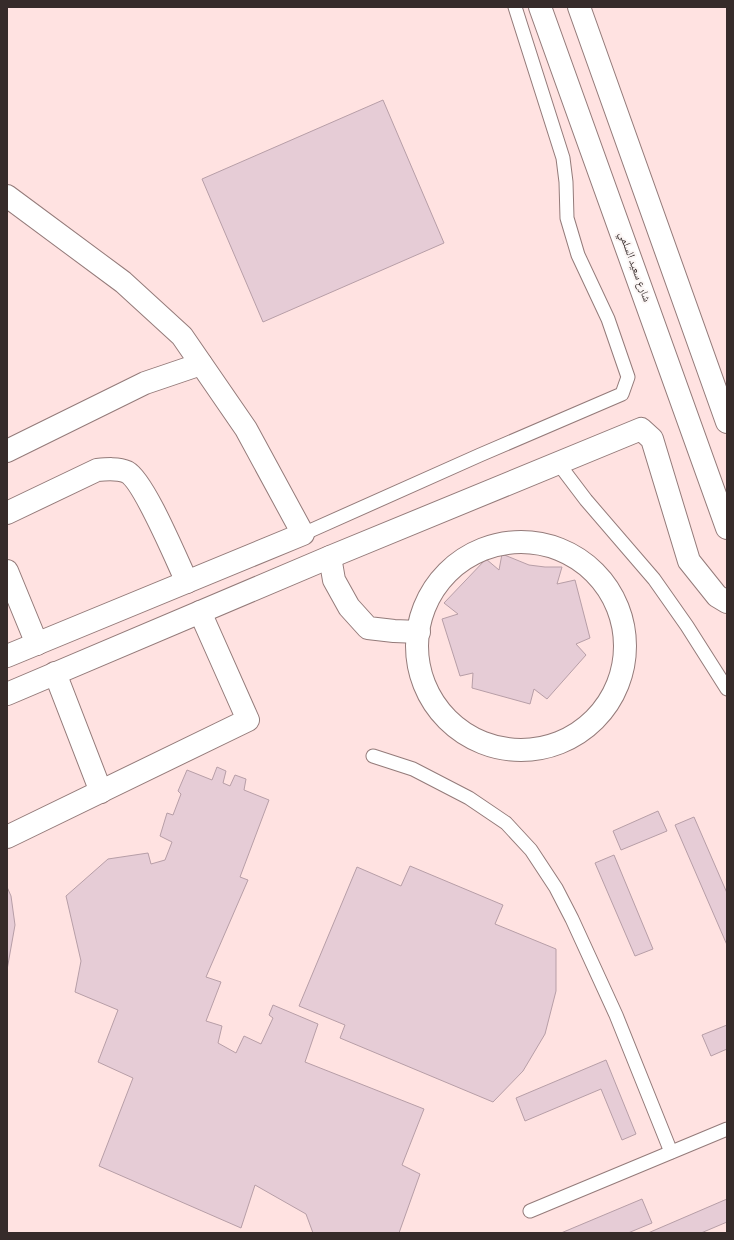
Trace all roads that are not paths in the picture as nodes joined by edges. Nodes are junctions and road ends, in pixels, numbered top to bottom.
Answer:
1 (515, 7) edge
2 (540, 7) edge
3 (579, 7) edge
4 (7, 196) edge
5 (7, 207) edge
6 (54, 231) junction
7 (201, 364) junction
8 (727, 422) edge
9 (7, 451) edge
10 (558, 463) junction
11 (7, 513) edge
12 (727, 528) edge
13 (303, 534) junction
14 (330, 557) junction
15 (7, 571) edge
16 (187, 582) junction
17 (727, 602) edge
18 (200, 612) junction
19 (419, 632) junction
20 (37, 644) junction
21 (7, 656) edge
22 (55, 674) junction
23 (727, 689) edge
24 (7, 694) edge
25 (373, 756) dead end
26 (101, 792) junction
27 (7, 837) edge
28 (727, 1129) edge
29 (671, 1152) junction
30 (530, 1211) dead end

1 - 13 lane
2 - 12 street, شارع سعيد السلمي
3 - 8 street
4 - 6 street
5 - 6 street
6 - 7 street
7 - 9 street
7 - 13 street
10 - 14 street
10 - 17 street
10 - 23 lane
11 - 16 street
13 - 16 street
14 - 18 street
14 - 19 street
15 - 20 street
16 - 20 street
18 - 22 street
18 - 26 street
19 - 19 street
20 - 21 street
22 - 24 street
22 - 26 street
25 - 29 lane
26 - 27 street
28 - 29 lane
29 - 30 lane

